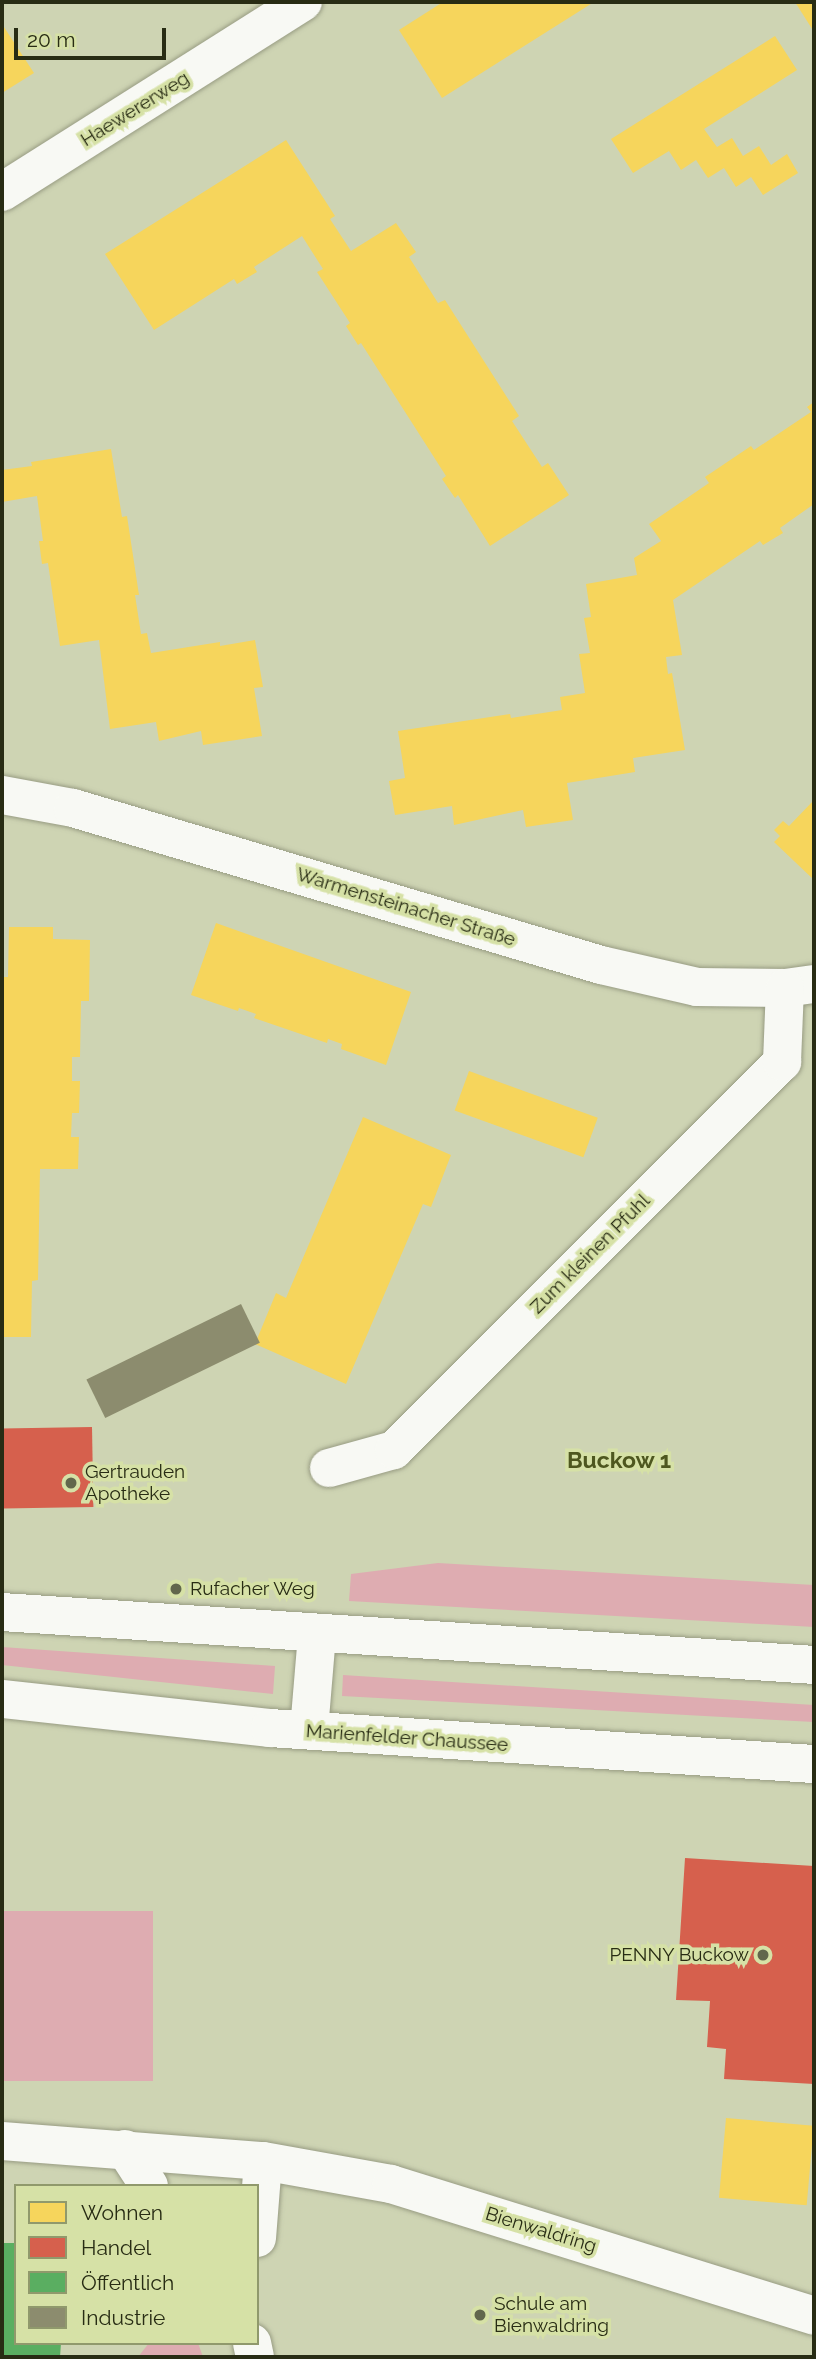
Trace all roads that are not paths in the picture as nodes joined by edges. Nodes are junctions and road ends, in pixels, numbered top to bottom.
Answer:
1 (303, 2) edge
2 (2, 192) edge
3 (2, 795) edge
4 (800, 986) edge
5 (329, 1468) dead end
6 (2, 1612) edge
7 (317, 1634) junction
8 (814, 1665) edge
9 (2, 1699) edge
10 (309, 1730) junction
11 (814, 1764) edge
12 (2, 2141) edge
13 (125, 2149) junction
14 (263, 2161) junction
15 (148, 2184) edge
16 (259, 2212) edge
17 (814, 2316) edge

1 - 2 street, Haewererweg
3 - 4 street, Warmensteinacher Straße
4 - 5 street, Zum kleinen Pfuhl
6 - 7 street
7 - 8 street
7 - 10 street
9 - 10 street, Marienfelder Chaussee
10 - 11 street, Marienfelder Chaussee
12 - 13 street, Bienwaldring
13 - 14 street, Bienwaldring
13 - 15 street
14 - 16 street
14 - 17 street, Bienwaldring

